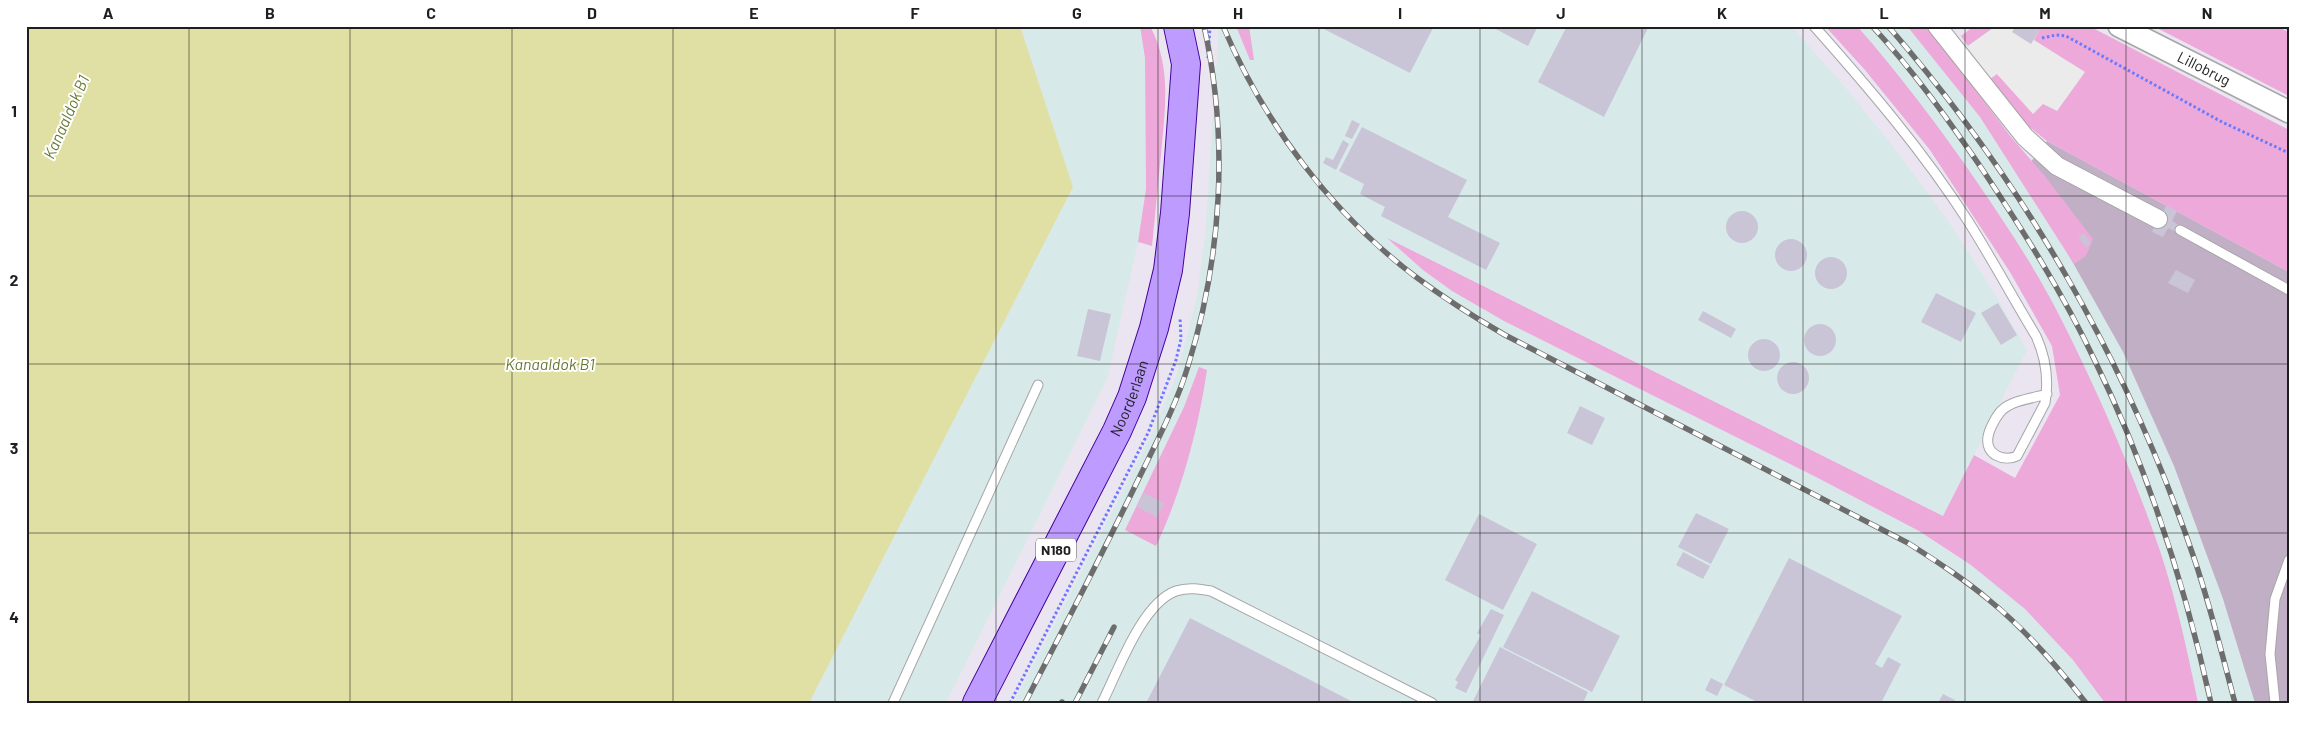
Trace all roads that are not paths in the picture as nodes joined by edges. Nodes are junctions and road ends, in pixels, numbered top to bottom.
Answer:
1 (1168, 26) edge
2 (1178, 26) edge
3 (1197, 26) edge
4 (1814, 26) edge
5 (1937, 26) edge
6 (2119, 26) edge
7 (1186, 64) junction
8 (2289, 112) edge
9 (2158, 219) dead end
10 (2180, 230) dead end
11 (2289, 290) edge
12 (1038, 385) dead end
13 (2047, 394) junction
14 (2289, 560) edge
15 (892, 703) edge
16 (977, 703) edge
17 (1102, 703) edge
18 (1432, 703) edge
19 (2276, 703) edge

1 - 7 street
2 - 7 main road, N180
3 - 7 main road, N180
4 - 13 lane
5 - 9 street
6 - 8 street, Lillobrug
7 - 16 main road, Noorderlaan / N180
10 - 11 lane
12 - 15 lane
13 - 13 lane
14 - 19 lane
17 - 18 lane

